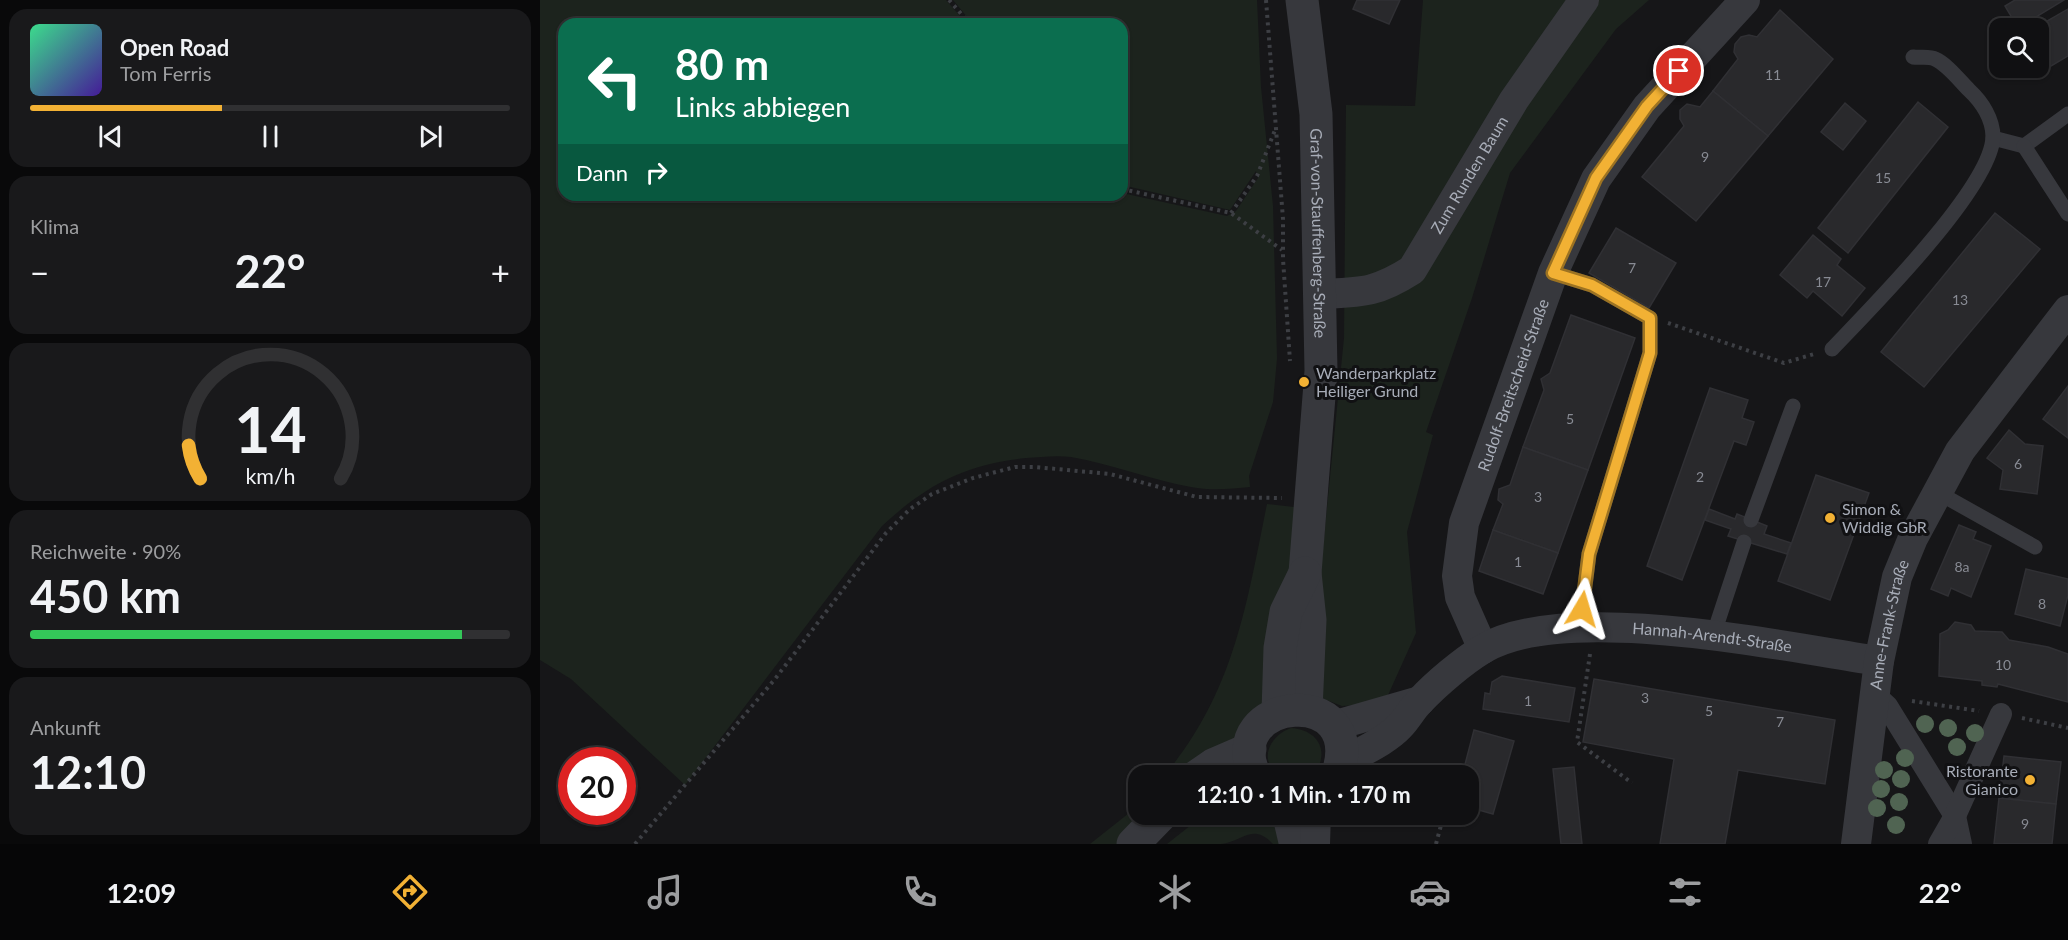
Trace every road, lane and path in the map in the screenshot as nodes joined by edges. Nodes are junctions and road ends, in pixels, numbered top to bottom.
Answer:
1 (949, 0) edge
2 (1266, 0) edge
3 (1302, 0) edge
4 (1584, 0) edge
5 (1746, 0) edge
6 (965, 18) edge
7 (1913, 57) dead end
8 (2068, 114) edge
9 (1276, 129) junction
10 (1993, 138) junction
11 (2024, 146) junction
12 (1128, 190) edge
13 (1230, 213) junction
14 (2068, 214) edge
15 (1283, 251) junction
16 (1553, 273) junction
17 (1321, 294) junction
18 (2068, 310) edge
19 (1650, 318) junction
20 (1832, 349) joint
21 (1291, 367) dead end
22 (1793, 406) dead end
23 (1282, 488) dead end
24 (1937, 492) junction
25 (1751, 520) dead end
26 (1744, 542) dead end
27 (2035, 547) dead end
28 (1588, 628) junction
29 (1713, 636) junction
30 (1483, 649) junction
31 (1880, 661) junction
32 (1875, 695) junction
33 (1420, 701) junction
34 (1581, 710) junction
35 (1588, 711) dead end
36 (2001, 714) junction
37 (1306, 716) junction
38 (2068, 728) edge
39 (1253, 762) edge
40 (1213, 765) edge
41 (1340, 765) edge
42 (1346, 765) edge
43 (1632, 783) dead end
44 (1955, 816) junction
45 (1152, 825) edge
46 (1290, 825) edge
47 (1316, 825) edge
48 (1441, 825) edge
49 (635, 844) edge
50 (1133, 844) edge
51 (1294, 844) edge
52 (1315, 844) edge
53 (1436, 844) edge
54 (1856, 844) edge
55 (1938, 844) edge
56 (1961, 844) edge

1 - 6 path
2 - 9 path
3 - 17 street, Graf-von-Stauffenberg-Straße
4 - 17 street, Zum Runden Baum
5 - 16 street, Rudolf-Breitscheid-Straße
7 - 10 lane
8 - 11 lane
9 - 13 path
9 - 15 path
10 - 11 lane
10 - 20 lane
11 - 14 lane
12 - 13 path
13 - 15 path
15 - 21 path
16 - 19 lane
16 - 30 street, Rudolf-Breitscheid-Straße
17 - 37 street, Graf-von-Stauffenberg-Straße
18 - 24 street, Anne-Frank-Straße
19 - 20 path
19 - 28 lane
22 - 25 lane
23 - 49 path
24 - 27 lane
24 - 31 street, Anne-Frank-Straße
26 - 29 lane
28 - 29 street, Hannah-Arendt-Straße
28 - 30 street, Hannah-Arendt-Straße
28 - 34 path
29 - 31 street, Hannah-Arendt-Straße
30 - 33 street, Hannah-Arendt-Straße
31 - 32 street, Anne-Frank-Straße
32 - 36 path
32 - 44 street
32 - 54 street, Anne-Frank-Straße
33 - 37 street, Hannah-Arendt-Straße
33 - 42 street, Hannah-Arendt-Straße
34 - 35 path
34 - 43 path
36 - 38 path
36 - 44 street
37 - 39 street
37 - 41 street, Graf-von-Stauffenberg-Straße
39 - 40 street
44 - 55 street
44 - 56 street
45 - 50 street
46 - 51 street
47 - 52 street
48 - 53 path

